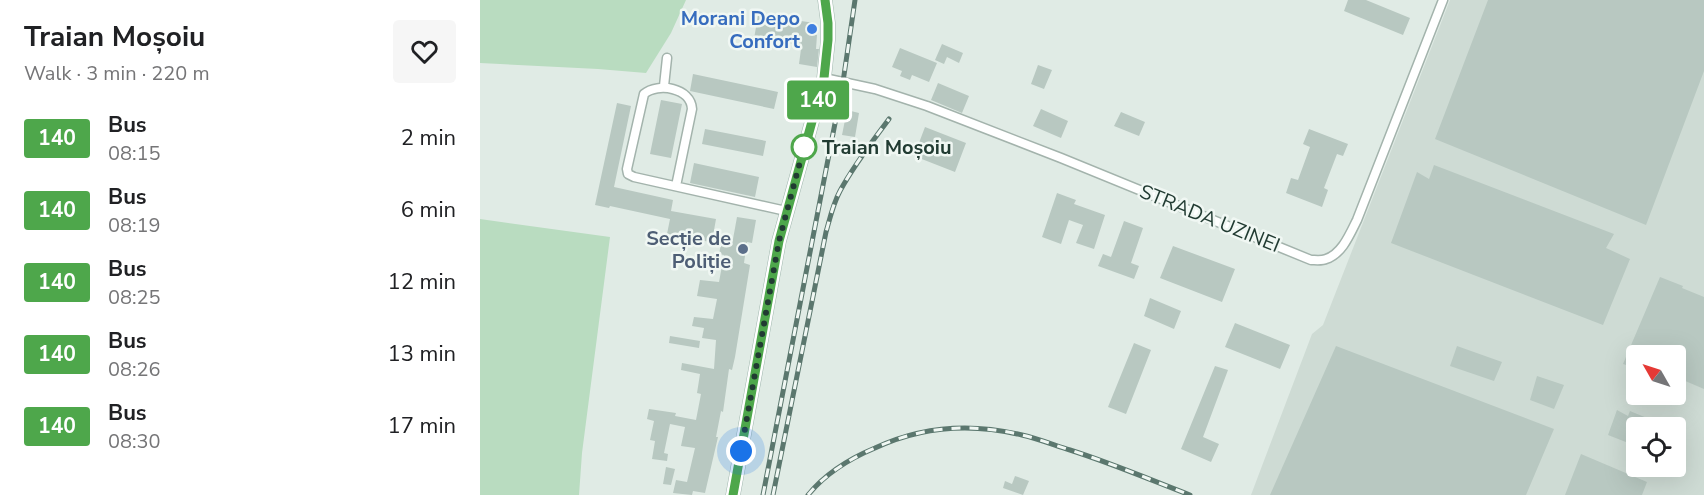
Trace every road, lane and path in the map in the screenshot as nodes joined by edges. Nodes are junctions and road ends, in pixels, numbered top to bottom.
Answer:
1 (825, 0) edge
2 (1443, 0) edge
3 (668, 58) dead end
4 (824, 78) junction
5 (664, 86) junction
6 (676, 186) junction
7 (786, 212) junction
8 (733, 495) edge

1 - 4 main road
2 - 4 street, STRADA UZINEI
3 - 5 street
4 - 7 main road
5 - 6 street
5 - 6 street
6 - 7 street
7 - 8 main road

